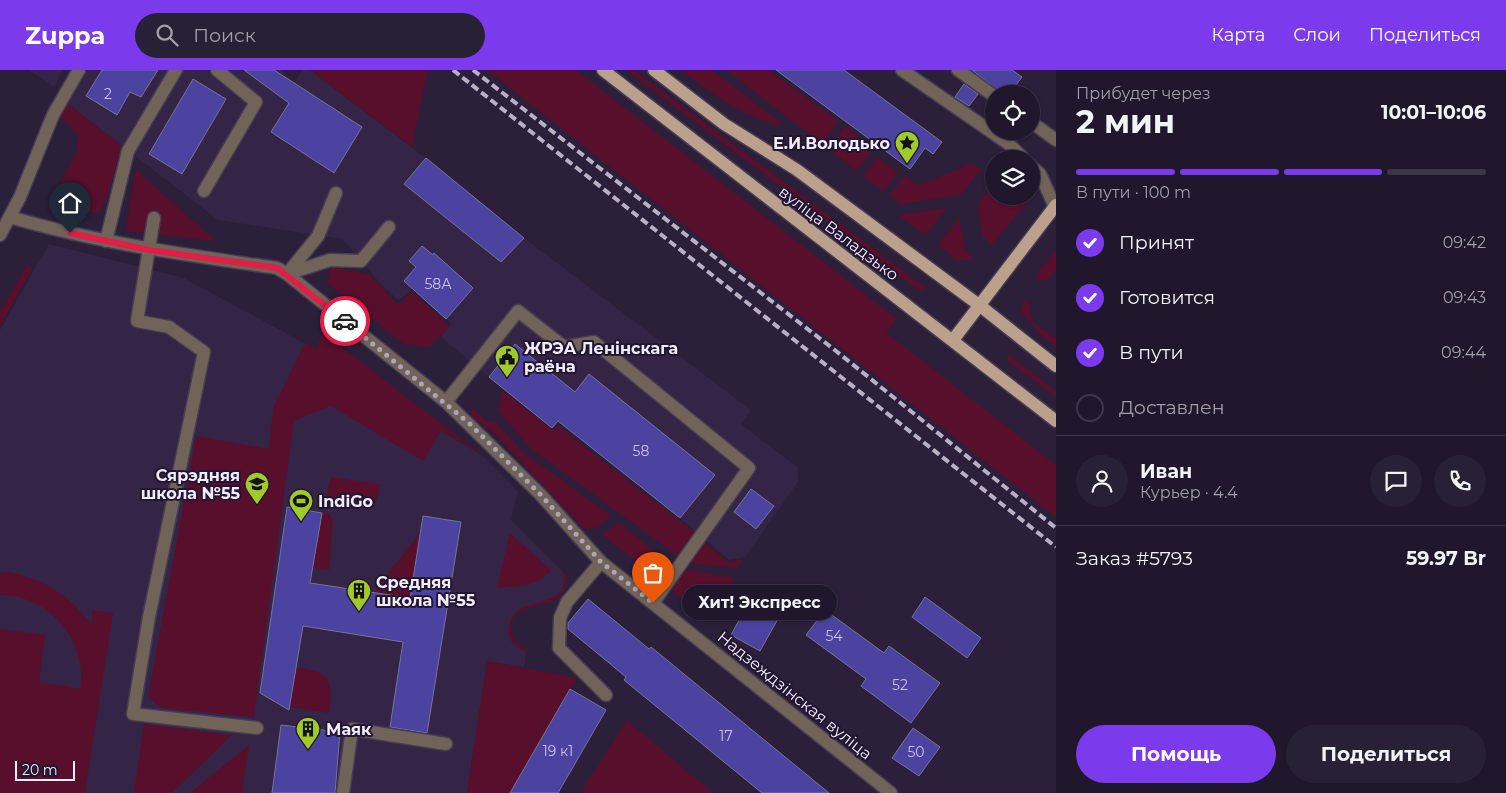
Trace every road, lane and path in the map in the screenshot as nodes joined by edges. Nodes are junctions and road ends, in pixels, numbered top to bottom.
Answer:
1 (79, 70) edge
2 (176, 70) edge
3 (217, 70) edge
4 (603, 70) edge
5 (654, 70) edge
6 (902, 70) edge
7 (958, 70) edge
8 (985, 90) edge
9 (1040, 128) edge
10 (1056, 140) edge
11 (1015, 150) edge
12 (1040, 174) edge
13 (204, 191) dead end
14 (336, 193) dead end
15 (1055, 206) edge
16 (10, 217) junction
17 (154, 218) dead end
18 (389, 227) dead end
19 (0, 235) edge
20 (106, 241) junction
21 (149, 250) junction
22 (287, 274) junction
23 (980, 305) junction
24 (953, 340) junction
25 (1056, 366) edge
26 (446, 402) junction
27 (1056, 421) edge
28 (601, 562) junction
29 (653, 603) junction
30 (606, 695) dead end
31 (257, 728) dead end
32 (446, 744) dead end
33 (343, 793) edge
34 (891, 793) edge

1 - 16 street
2 - 20 street
3 - 13 street
4 - 24 main road, вуліца Валадзько
5 - 23 main road, вуліца Валадзько
6 - 11 street
7 - 8 street
9 - 10 street
12 - 15 street
14 - 22 street
15 - 23 main road
16 - 19 street
16 - 20 street, Надзеждзінская вуліца
17 - 21 street
18 - 22 street
20 - 21 street, Надзеждзінская вуліца
21 - 22 street, Надзеждзінская вуліца
21 - 31 street
22 - 26 street, Надзеждзінская вуліца
23 - 24 main road
23 - 25 main road, вуліца Валадзько
24 - 27 main road, вуліца Валадзько
26 - 28 street, Надзеждзінская вуліца
26 - 29 street
28 - 29 street, Надзеждзінская вуліца
28 - 30 street
29 - 34 street, Надзеждзінская вуліца
32 - 33 street

